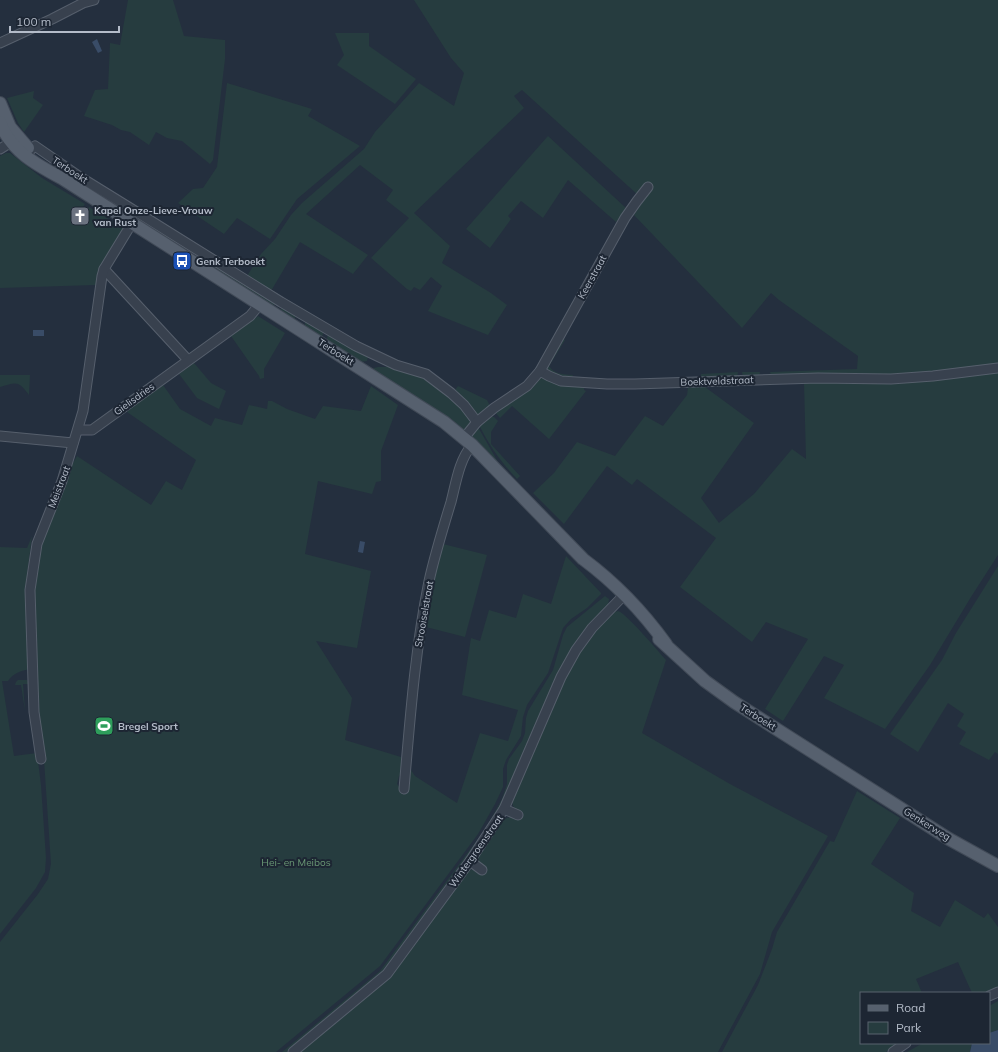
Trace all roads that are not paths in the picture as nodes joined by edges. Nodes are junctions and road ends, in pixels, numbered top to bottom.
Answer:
1 (94, 0) edge
2 (0, 43) edge
3 (0, 102) edge
4 (0, 122) edge
5 (14, 140) junction
6 (0, 149) edge
7 (27, 153) junction
8 (648, 187) dead end
9 (132, 223) junction
10 (104, 269) junction
11 (260, 304) junction
12 (188, 360) junction
13 (998, 368) edge
14 (540, 371) junction
15 (477, 422) junction
16 (78, 430) junction
17 (0, 436) edge
18 (468, 442) junction
19 (73, 443) junction
20 (621, 598) junction
21 (40, 759) dead end
22 (857, 780) joint
23 (404, 789) dead end
24 (504, 809) junction
25 (518, 815) dead end
26 (470, 862) junction
27 (998, 866) edge
28 (482, 870) dead end
29 (905, 1044) edge
30 (293, 1052) edge
31 (893, 1052) edge

1 - 2 street
3 - 5 main road, Terboekt
4 - 5 main road, Terboekt
5 - 6 street
5 - 7 main road, Terboekt
7 - 9 main road, Terboekt
7 - 15 street, Terboekt
8 - 14 street, Keerstraat
9 - 10 street, Meistraat
9 - 11 main road, Terboekt
10 - 12 street
10 - 16 street, Meistraat
11 - 12 street, Gielisdries
11 - 18 main road, Terboekt
12 - 16 street, Gielisdries
13 - 14 street, Boektveldstraat
14 - 15 street
15 - 18 street
16 - 19 street, Meistraat
17 - 19 street
18 - 20 main road, Terboekt
18 - 23 street, Strooiselstraat
19 - 21 street, Meistraat
20 - 22 main road, Terboekt
20 - 24 street, Wintergroenstraat
22 - 27 main road, Genkerweg
24 - 25 street
24 - 26 street, Wintergroenstraat
26 - 28 street
26 - 30 street, Wintergroenstraat
29 - 31 street

